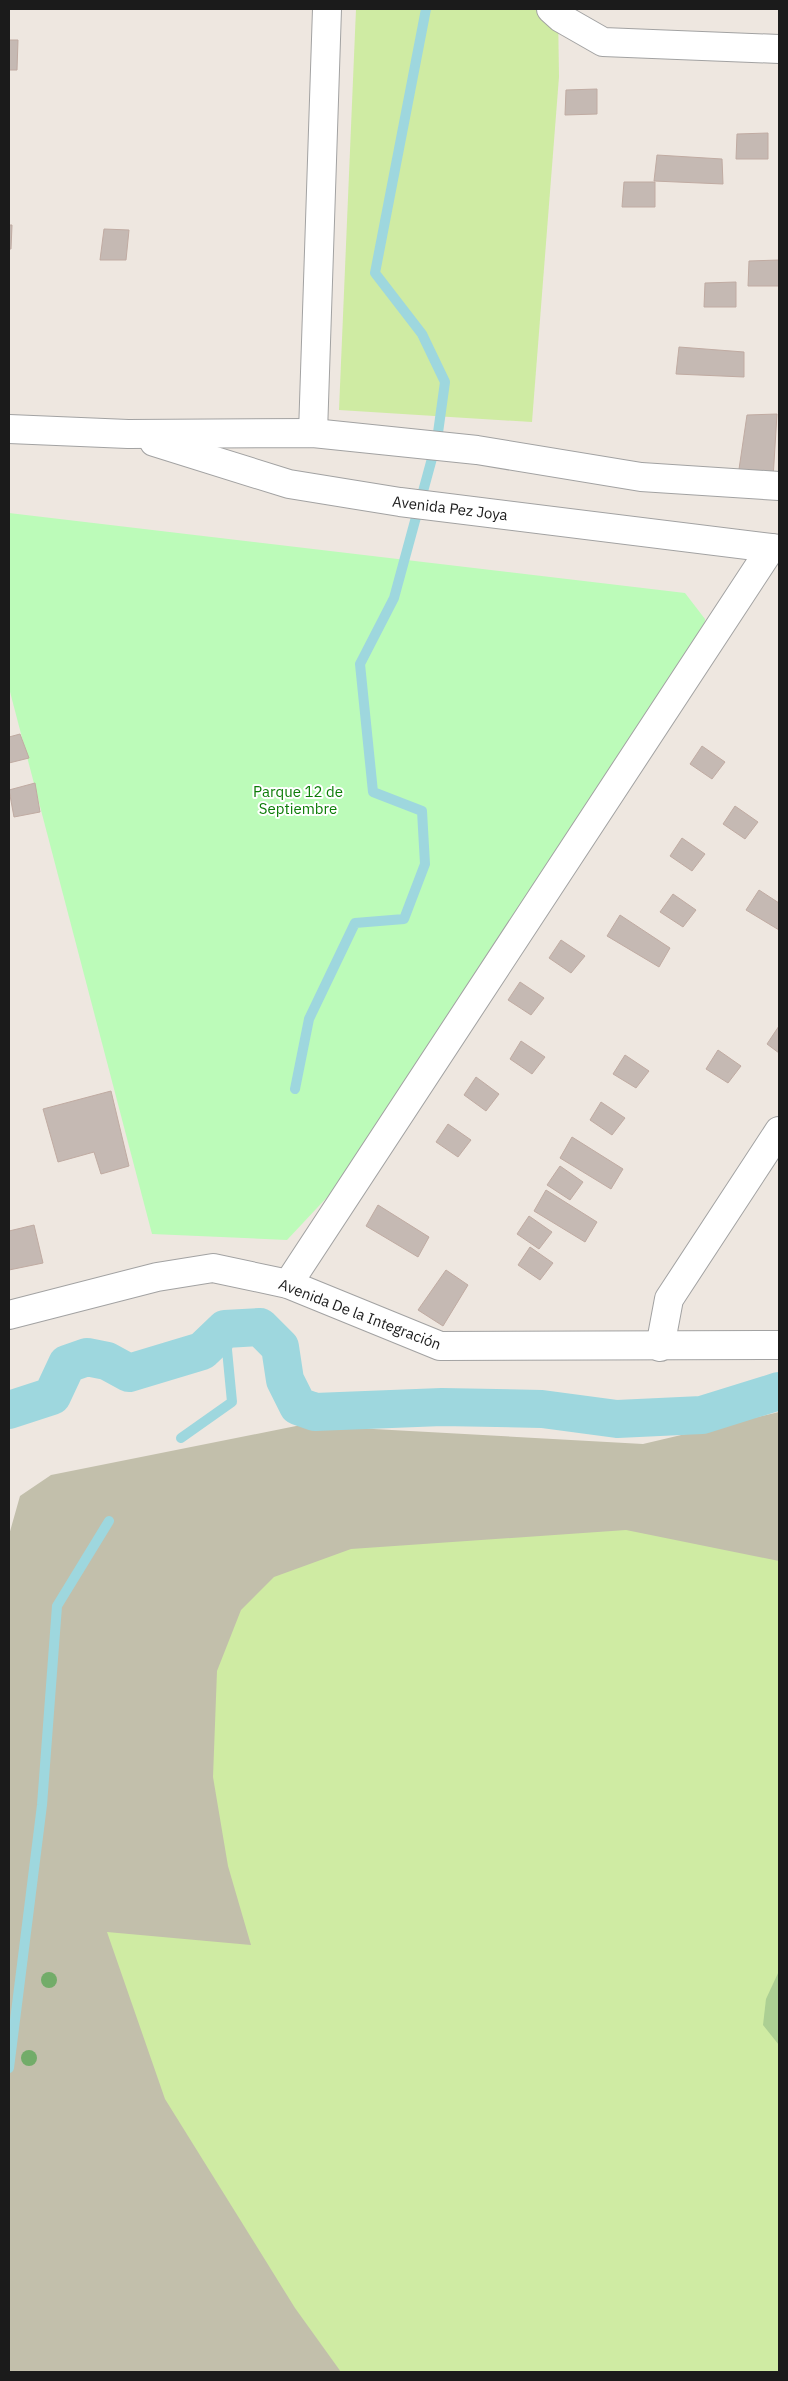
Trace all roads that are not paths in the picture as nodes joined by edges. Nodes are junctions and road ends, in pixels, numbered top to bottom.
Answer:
1 (327, 9) edge
2 (551, 9) edge
3 (779, 48) edge
4 (9, 428) edge
5 (128, 434) junction
6 (313, 434) junction
7 (779, 486) edge
8 (775, 549) edge
9 (779, 1131) edge
10 (288, 1284) junction
11 (9, 1315) edge
12 (779, 1345) edge
13 (660, 1347) junction

1 - 6 street
2 - 3 street
4 - 5 street, Avenida Pez Joya
5 - 6 street, Avenida Pez Joya
5 - 8 street, Avenida Pez Joya
6 - 7 street, Avenida Pez Joya
8 - 10 street
9 - 13 street
10 - 11 street, Avenida De la Integración
10 - 13 street, Avenida De la Integración
12 - 13 street, Avenida De la Integración

